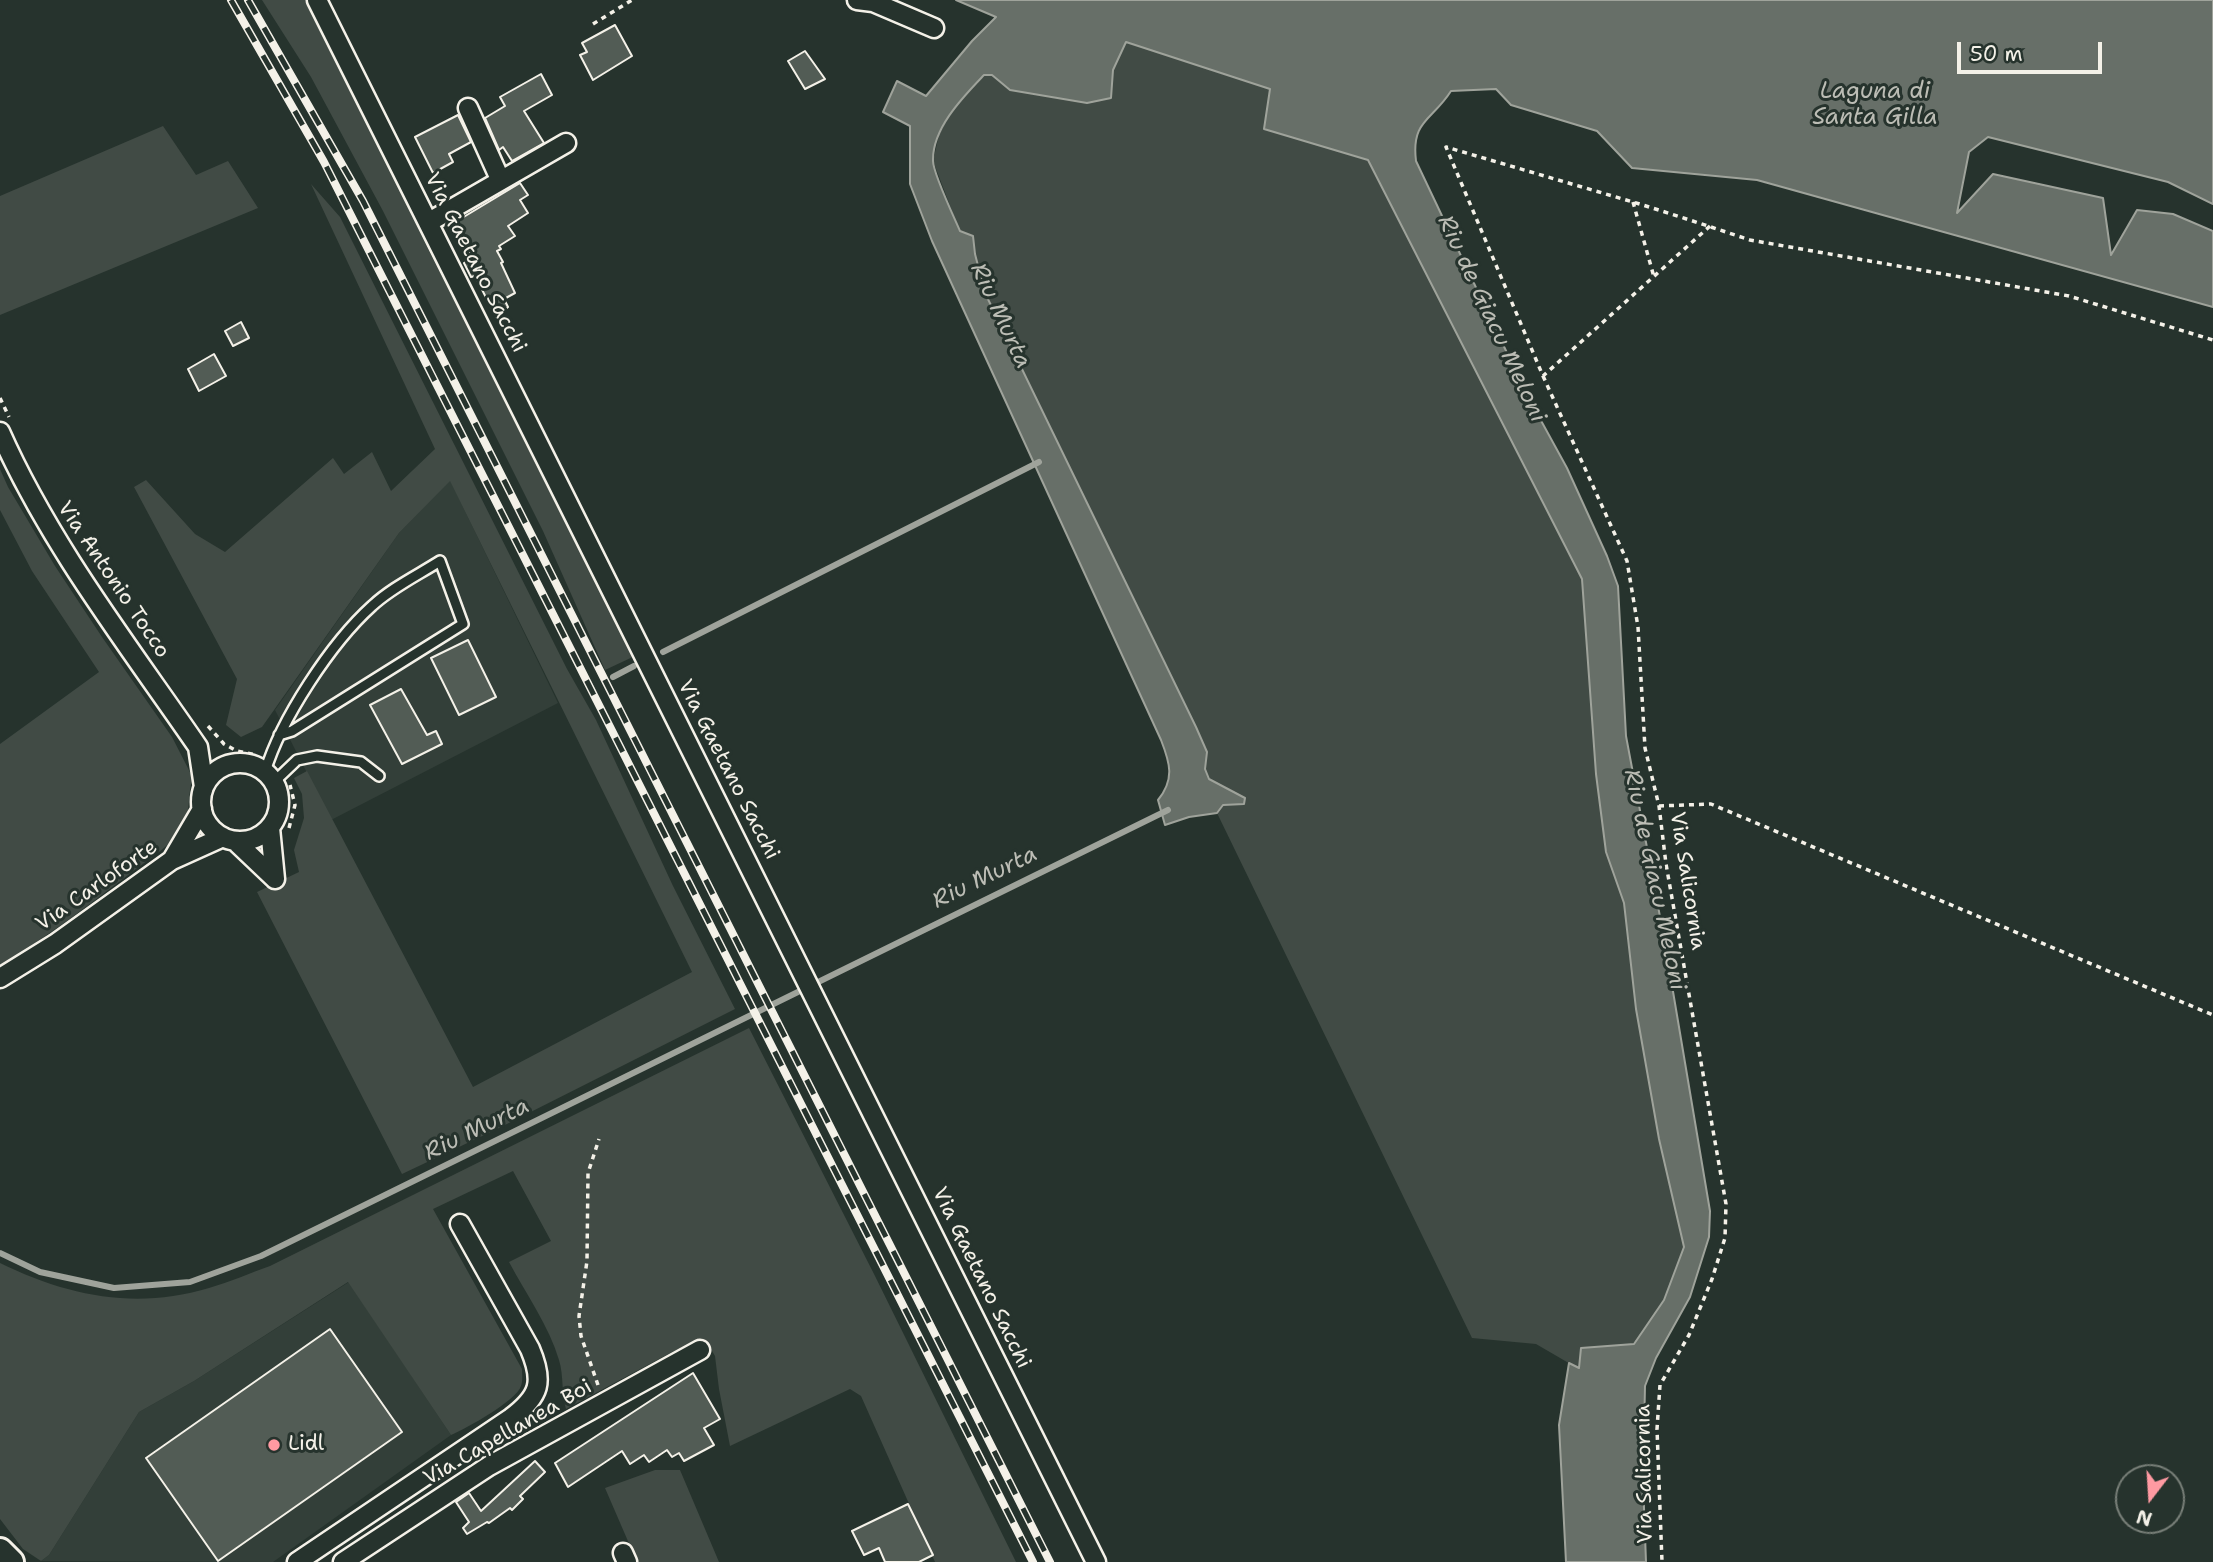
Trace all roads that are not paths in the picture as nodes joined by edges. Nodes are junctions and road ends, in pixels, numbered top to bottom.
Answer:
1 (317, 0) edge
2 (857, 0) edge
3 (934, 28) dead end
4 (468, 108) dead end
5 (566, 143) dead end
6 (500, 179) junction
7 (429, 222) junction
8 (5, 425) edge
9 (279, 735) junction
10 (198, 747) junction
11 (229, 765) junction
12 (272, 772) junction
13 (379, 776) dead end
14 (204, 787) junction
15 (202, 809) junction
16 (278, 831) junction
17 (229, 839) junction
18 (172, 860) junction
19 (0, 978) edge
20 (460, 1224) dead end
21 (700, 1350) dead end
22 (0, 1551) edge
23 (11, 1562) edge
24 (297, 1562) edge
25 (343, 1562) edge
26 (1096, 1562) edge

1 - 7 street, Via Gaetano Sacchi
2 - 3 street
4 - 6 street
5 - 6 street
6 - 7 street
7 - 26 street, Via Gaetano Sacchi
8 - 10 street, Via Antonio Tocco
9 - 9 lane
9 - 12 lane
10 - 11 street, Via Antonio Tocco
10 - 14 street, Via Antonio Tocco
11 - 12 street
11 - 14 street
12 - 13 lane
12 - 16 street
14 - 15 street
15 - 17 street
15 - 18 street
16 - 17 street
16 - 17 street
17 - 18 street, Via Carloforte
18 - 19 street, Via Carloforte
20 - 24 street
21 - 25 street, Via Capellanea Boi
22 - 23 main road

